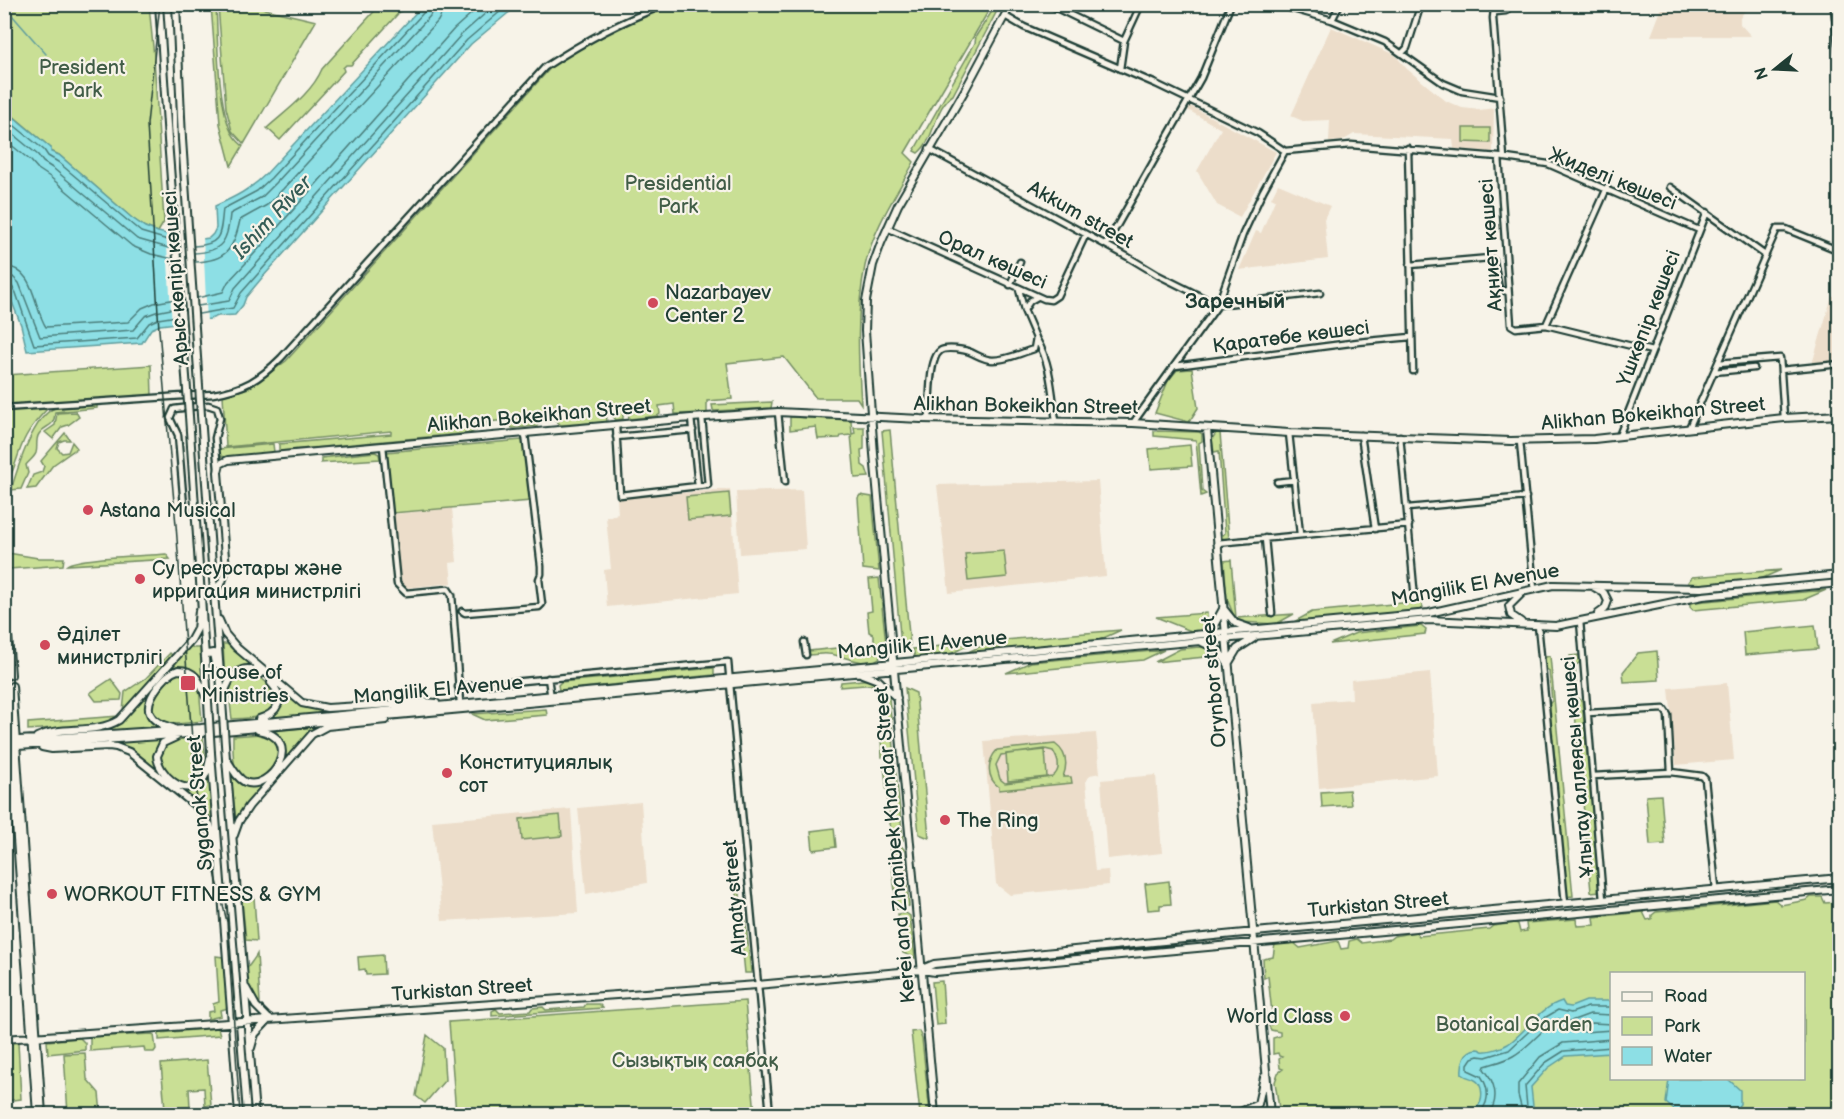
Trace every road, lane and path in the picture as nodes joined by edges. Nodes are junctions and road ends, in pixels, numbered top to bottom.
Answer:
1 (159, 4) edge
2 (176, 4) edge
3 (668, 4) edge
4 (1011, 4) edge
5 (1048, 4) edge
6 (1141, 4) edge
7 (1231, 4) edge
8 (1275, 4) edge
9 (1340, 4) edge
10 (1421, 4) edge
11 (1510, 4) edge
12 (1834, 4) edge
13 (1493, 7) edge
14 (1005, 16) junction
15 (1332, 20) junction
16 (1124, 40) junction
17 (1402, 53) junction
18 (1839, 56) edge
19 (1120, 69) junction
20 (1500, 97) junction
21 (1188, 101) junction
22 (1408, 148) junction
23 (929, 149) junction
24 (1285, 151) junction
25 (1502, 157) junction
26 (1670, 187) dead end
27 (1607, 188) junction
28 (1707, 212) junction
29 (887, 228) junction
30 (1698, 230) junction
31 (1086, 234) junction
32 (1106, 245) junction
33 (1839, 251) edge
34 (1765, 255) junction
35 (1020, 262) dead end
36 (1410, 265) junction
37 (1010, 285) junction
38 (1019, 290) junction
39 (1508, 292) junction
40 (1320, 293) dead end
41 (1037, 297) junction
42 (1218, 305) junction
43 (1024, 310) junction
44 (1546, 325) junction
45 (1411, 337) junction
46 (1036, 338) junction
47 (1652, 351) junction
48 (1718, 363) junction
49 (1839, 364) edge
50 (1175, 366) junction
51 (1754, 368) dead end
52 (1781, 370) junction
53 (1413, 371) dead end
54 (1714, 372) junction
55 (4, 408) edge
56 (778, 412) junction
57 (201, 415) joint
58 (871, 415) junction
59 (1839, 415) edge
60 (189, 416) joint
61 (702, 417) junction
62 (692, 418) junction
63 (1784, 418) junction
64 (929, 419) junction
65 (1056, 421) junction
66 (1133, 423) junction
67 (616, 426) junction
68 (1689, 428) junction
69 (1207, 429) junction
70 (693, 430) junction
71 (1289, 433) junction
72 (525, 434) junction
73 (1361, 435) junction
74 (1400, 436) junction
75 (1619, 436) junction
76 (616, 437) junction
77 (1520, 441) junction
78 (383, 446) junction
79 (218, 471) junction
80 (1293, 480) junction
81 (785, 482) dead end
82 (1277, 482) dead end
83 (698, 486) junction
84 (1526, 497) junction
85 (184, 506) dead end
86 (1408, 508) junction
87 (1409, 525) junction
88 (1375, 529) junction
89 (1300, 534) junction
90 (1265, 538) junction
91 (1217, 543) junction
92 (214, 574) junction
93 (1839, 575) edge
94 (224, 576) junction
95 (1839, 583) edge
96 (4, 585) edge
97 (1575, 585) junction
98 (1534, 589) junction
99 (215, 590) junction
100 (1525, 591) junction
101 (201, 596) junction
102 (1415, 599) dead end
103 (1223, 608) junction
104 (462, 611) dead end
105 (1272, 613) dead end
106 (216, 617) junction
107 (1593, 617) junction
108 (202, 619) junction
109 (1580, 621) junction
110 (1526, 624) junction
111 (1538, 625) junction
112 (1256, 629) junction
113 (1225, 632) junction
114 (1258, 636) junction
115 (1202, 638) junction
116 (1226, 639) junction
117 (804, 642) dead end
118 (806, 655) dead end
119 (205, 657) junction
120 (4, 659) edge
121 (1228, 664) junction
122 (894, 666) junction
123 (858, 673) junction
124 (8, 676) edge
125 (549, 678) junction
126 (730, 682) junction
127 (9, 687) dead end
128 (459, 687) junction
129 (222, 691) junction
130 (550, 698) junction
131 (897, 698) junction
132 (222, 701) junction
133 (208, 702) junction
134 (460, 703) junction
135 (442, 708) junction
136 (1588, 713) junction
137 (248, 726) junction
138 (180, 732) junction
139 (31, 742) junction
140 (10, 744) edge
141 (211, 753) junction
142 (226, 759) junction
143 (1671, 772) junction
144 (1593, 776) junction
145 (231, 827) junction
146 (218, 828) junction
147 (232, 838) junction
148 (221, 869) junction
149 (1839, 878) edge
150 (1716, 889) junction
151 (1839, 889) edge
152 (223, 900) junction
153 (1603, 900) junction
154 (238, 902) junction
155 (1567, 903) junction
156 (1600, 912) junction
157 (1567, 915) junction
158 (1429, 916) junction
159 (1395, 919) junction
160 (1431, 927) junction
161 (1398, 930) junction
162 (1253, 932) junction
163 (1253, 944) junction
164 (922, 970) junction
165 (244, 985) junction
166 (757, 985) junction
167 (269, 1019) junction
168 (247, 1021) junction
169 (232, 1022) junction
170 (34, 1036) junction
171 (4, 1039) edge
172 (250, 1054) junction
173 (1265, 1071) junction
174 (935, 1112) edge
175 (37, 1114) edge
176 (42, 1114) edge
177 (239, 1114) edge
178 (255, 1114) edge
179 (770, 1114) edge
180 (940, 1114) edge
181 (1236, 1114) edge
182 (1262, 1114) edge
183 (1270, 1114) edge

1 - 60 main road, Арыс көпірі көшесі, bridge
2 - 57 main road, Арыс көпірі көшесі, bridge
3 - 55 street
4 - 14 main road, Kerei and Zhanibek Khandar Street
5 - 16 street
6 - 16 street
7 - 21 street
8 - 15 street
9 - 15 street
10 - 17 street
11 - 13 street
12 - 18 main road
13 - 20 street, Ақниет көшесі
14 - 19 street
14 - 23 main road, Kerei and Zhanibek Khandar Street
15 - 17 street
16 - 19 street
17 - 20 street
19 - 21 street
20 - 25 street, Ақниет көшесі
21 - 24 street
21 - 32 street
22 - 24 street, Жиделі көшесі
22 - 25 street, Жиделі көшесі
22 - 36 street
23 - 29 main road, Kerei and Zhanibek Khandar Street
23 - 31 street, Akkum street
24 - 42 street
25 - 27 street, Жиделі көшесі
25 - 39 street, Ақниет көшесі
26 - 28 street
27 - 30 street, Жиделі көшесі
27 - 44 street
28 - 30 street, Үшкөпір көшесі
28 - 34 street
29 - 37 street, Орал көшесі
29 - 58 main road, Kerei and Zhanibek Khandar Street
30 - 47 street, Үшкөпір көшесі
31 - 32 street, Akkum street
31 - 41 street, Орал көшесі
32 - 42 street, Akkum street
33 - 34 street
34 - 48 street
35 - 37 street
36 - 39 street
36 - 45 street
37 - 38 street, Орал көшесі
38 - 41 street, Орал көшесі
38 - 43 street
39 - 44 street, Ақниет көшесі
40 - 42 street
41 - 43 street
42 - 50 street
43 - 46 street
44 - 47 street
45 - 50 street, Қаратөбе көшесі
45 - 53 street
46 - 64 street
46 - 65 street
47 - 75 street, Үшкөпір көшесі
48 - 52 street
48 - 54 street
49 - 52 street
50 - 66 street
51 - 54 street
52 - 63 street
54 - 68 street
56 - 58 main road, Alikhan Bokeikhan Street
56 - 61 main road, Alikhan Bokeikhan Street
56 - 81 street
57 - 92 main road, Syganak Street
58 - 64 main road, Alikhan Bokeikhan Street
58 - 122 main road, Kerei and Zhanibek Khandar Street
59 - 63 main road, Alikhan Bokeikhan Street
60 - 101 main road, Syganak Street
61 - 62 main road, Alikhan Bokeikhan Street
61 - 83 street
62 - 67 main road, Alikhan Bokeikhan Street
62 - 70 street
63 - 68 main road, Alikhan Bokeikhan Street
64 - 65 main road, Alikhan Bokeikhan Street
65 - 66 main road, Alikhan Bokeikhan Street
66 - 69 main road, Alikhan Bokeikhan Street
67 - 72 main road, Alikhan Bokeikhan Street
67 - 76 street
68 - 75 main road, Alikhan Bokeikhan Street
69 - 71 main road, Alikhan Bokeikhan Street
69 - 91 main road, Orynbor street
70 - 76 street
70 - 83 street
71 - 73 main road, Alikhan Bokeikhan Street
71 - 80 street
72 - 78 main road, Alikhan Bokeikhan Street
72 - 104 street
73 - 74 main road, Alikhan Bokeikhan Street
73 - 88 street
74 - 77 main road, Alikhan Bokeikhan Street
74 - 86 street
75 - 77 main road, Alikhan Bokeikhan Street
76 - 83 street
77 - 84 street
78 - 79 main road, Alikhan Bokeikhan Street
78 - 128 street
79 - 85 street
79 - 94 main road
80 - 82 street
80 - 89 street
84 - 86 street
84 - 98 street
86 - 87 street
87 - 88 street
87 - 102 street
88 - 89 street
89 - 90 street
90 - 91 street
90 - 105 street
91 - 103 main road, Orynbor street
92 - 94 main road
92 - 99 main road, Syganak Street
93 - 97 main road, Mangilik El Avenue
94 - 99 main road
95 - 107 main road, Mangilik El Avenue
96 - 124 main road
97 - 98 main road, Mangilik El Avenue
97 - 107 main road
98 - 100 main road, Mangilik El Avenue
99 - 106 main road, Syganak Street
100 - 110 main road
100 - 112 main road, Mangilik El Avenue
101 - 108 main road, Syganak Street
101 - 139 main road
103 - 112 main road
103 - 113 main road, Orynbor street
103 - 115 main road
106 - 108 main road
106 - 129 main road, Syganak Street
106 - 135 main road
107 - 109 main road, Mangilik El Avenue
108 - 119 main road, Syganak Street
109 - 111 main road, Mangilik El Avenue
109 - 136 street, Ұлытау аллеясы көшесі
110 - 111 main road, Mangilik El Avenue
110 - 114 main road, Mangilik El Avenue
111 - 155 street, Ұлытау аллеясы көшесі
112 - 113 main road, Mangilik El Avenue
113 - 115 main road, Mangilik El Avenue
113 - 116 main road, Orynbor street
114 - 116 main road, Mangilik El Avenue
114 - 121 main road
115 - 116 main road, Mangilik El Avenue
115 - 121 main road
115 - 122 main road, Mangilik El Avenue
116 - 121 main road, Orynbor street
117 - 118 street
119 - 129 main road
119 - 133 main road, Syganak Street
120 - 124 main road
121 - 162 main road, Orynbor street
122 - 123 main road, Mangilik El Avenue
122 - 126 main road, Mangilik El Avenue
122 - 131 main road, Kerei and Zhanibek Khandar Street
123 - 126 main road, Mangilik El Avenue
123 - 131 main road
125 - 126 street, Almaty street
125 - 128 street
125 - 130 street
126 - 130 main road, Mangilik El Avenue
126 - 166 street, Almaty street
127 - 140 main road
128 - 134 street
129 - 132 main road, Syganak Street
130 - 134 main road, Mangilik El Avenue
130 - 135 main road, Mangilik El Avenue
131 - 164 main road, Kerei and Zhanibek Khandar Street
132 - 137 main road
132 - 142 main road, Syganak Street, bridge
133 - 138 main road
133 - 141 main road, Syganak Street, bridge
134 - 135 main road, Mangilik El Avenue
135 - 137 main road, Mangilik El Avenue
135 - 147 main road
136 - 143 street
136 - 144 street, Ұлытау аллеясы көшесі
137 - 138 main road, Mangilik El Avenue
137 - 142 main road
138 - 139 main road, Mangilik El Avenue
138 - 141 main road
139 - 140 main road, Mangilik El Avenue
139 - 148 main road
140 - 170 main road
141 - 146 main road, Syganak Street
142 - 145 main road, Syganak Street
143 - 144 street
143 - 150 street
144 - 153 street, Ұлытау аллеясы көшесі
145 - 146 main road
145 - 147 main road, Syganak Street
146 - 148 main road, Syganak Street
147 - 154 main road, Syganak Street
148 - 152 main road, Syganak Street
149 - 150 main road, Turkistan Street
150 - 153 main road, Turkistan Street
151 - 156 main road, Turkistan Street
152 - 154 main road
152 - 169 main road, Syganak Street
153 - 155 main road, Turkistan Street
153 - 156 main road
154 - 165 main road, Syganak Street
155 - 157 main road
155 - 158 main road, Turkistan Street
156 - 157 main road, Turkistan Street
157 - 160 main road, Turkistan Street
158 - 159 main road, Turkistan Street
158 - 160 main road
159 - 161 main road
159 - 162 main road, Turkistan Street
160 - 161 main road, Turkistan Street
161 - 163 main road, Turkistan Street
162 - 163 main road
162 - 164 main road, Turkistan Street
163 - 164 main road, Turkistan Street
163 - 173 main road
164 - 166 main road, Turkistan Street
164 - 174 main road, Kerei and Zhanibek Khandar Street
165 - 167 main road
165 - 168 main road, Syganak Street
166 - 167 main road, Turkistan Street
166 - 179 street, Almaty street
167 - 168 main road, Turkistan Street
167 - 172 main road
168 - 169 main road, Turkistan Street
168 - 172 main road, Syganak Street
169 - 170 main road, Turkistan Street
169 - 177 main road, Syganak Street
170 - 171 main road, Turkistan Street
170 - 175 main road
170 - 176 main road
172 - 178 main road, Syganak Street
173 - 181 main road
173 - 183 main road
174 - 180 main road
182 - 183 main road

